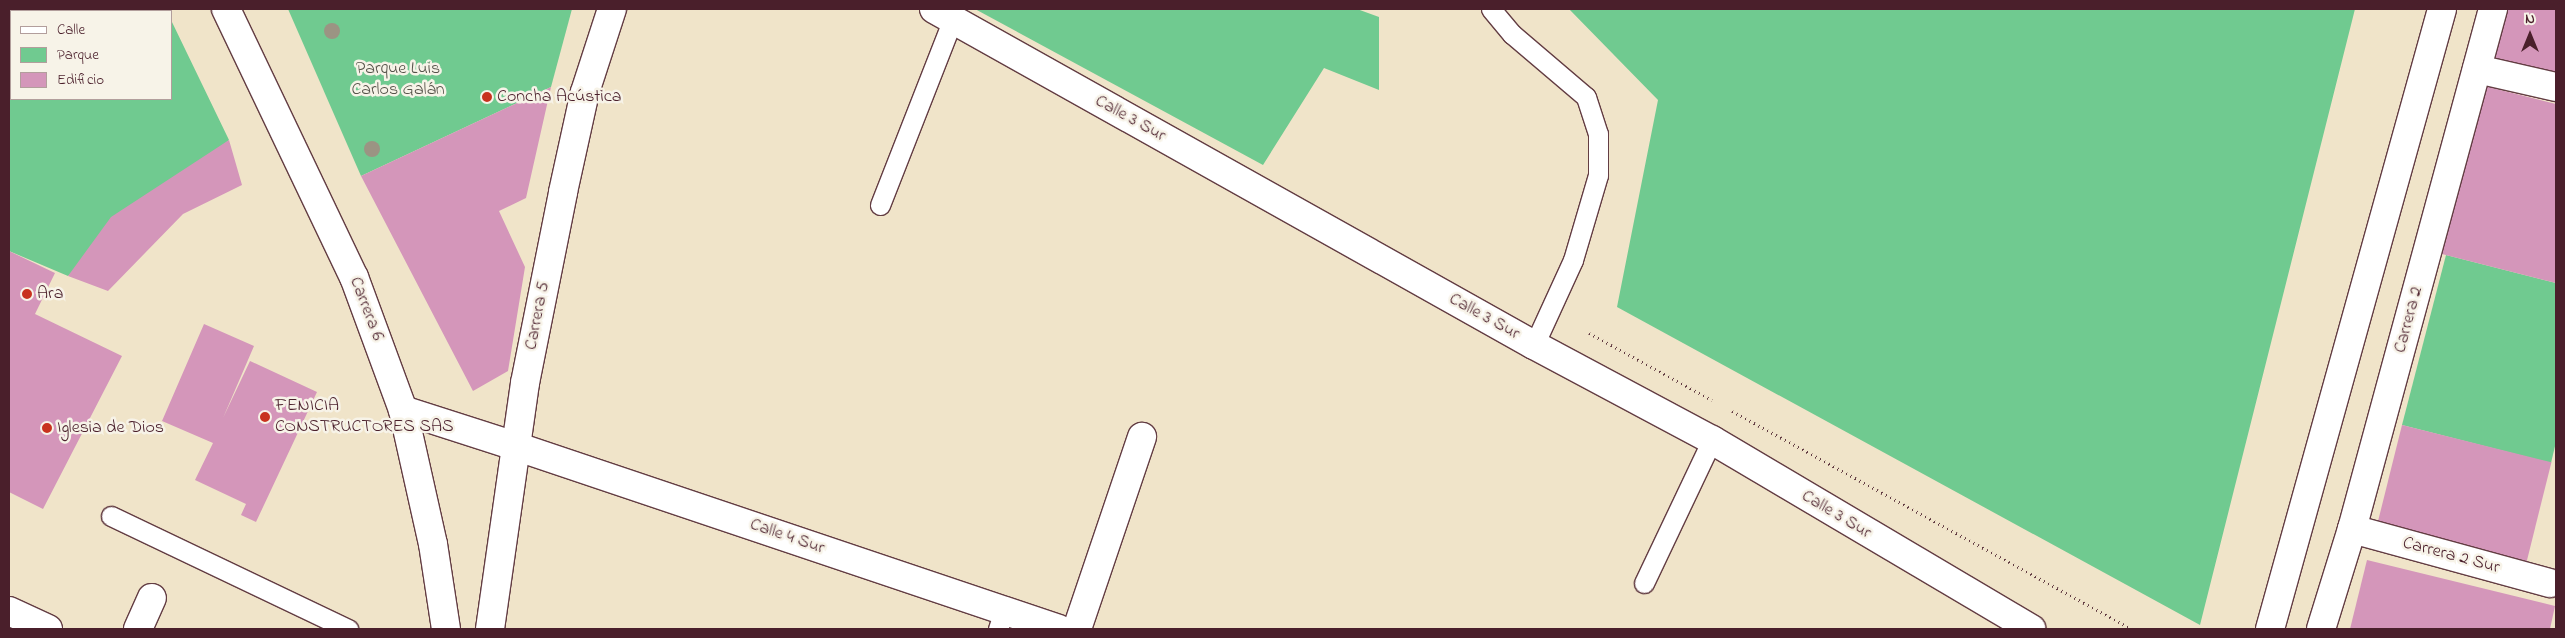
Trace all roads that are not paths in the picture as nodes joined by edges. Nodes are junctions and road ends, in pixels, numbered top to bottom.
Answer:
1 (226, 9) edge
2 (612, 9) edge
3 (1491, 9) edge
4 (2442, 9) edge
5 (2493, 9) edge
6 (943, 14) edge
7 (2477, 69) junction
8 (2556, 87) edge
9 (880, 205) dead end
10 (1534, 345) junction
11 (403, 410) junction
12 (1142, 437) dead end
13 (1712, 440) junction
14 (515, 446) junction
15 (112, 516) dead end
16 (2352, 529) junction
17 (2550, 583) dead end
18 (1644, 584) dead end
19 (152, 598) dead end
20 (9, 611) edge
21 (1001, 620) edge
22 (48, 629) edge
23 (138, 629) edge
24 (348, 629) edge
25 (446, 629) edge
26 (490, 629) edge
27 (1059, 629) edge
28 (1077, 629) edge
29 (2031, 629) edge
30 (2270, 629) edge
31 (2321, 629) edge

1 - 11 street, Carrera 6
2 - 14 street, Carrera 5
3 - 10 lane
4 - 30 street
5 - 7 street, Carrera 2
6 - 9 lane
6 - 10 street, Calle 3 Sur
7 - 8 street
7 - 16 street, Carrera 2
10 - 13 street, Calle 3 Sur
11 - 14 street, Calle 4 Sur
11 - 25 street, Carrera 6
12 - 28 street
13 - 18 lane
13 - 29 street, Calle 3 Sur
14 - 21 street, Calle 4 Sur
14 - 26 street, Carrera 5
15 - 24 lane
16 - 17 street, Carrera 2 Sur
16 - 31 street, Carrera 2
19 - 23 street
20 - 22 street
21 - 27 street, Calle 4 Sur

